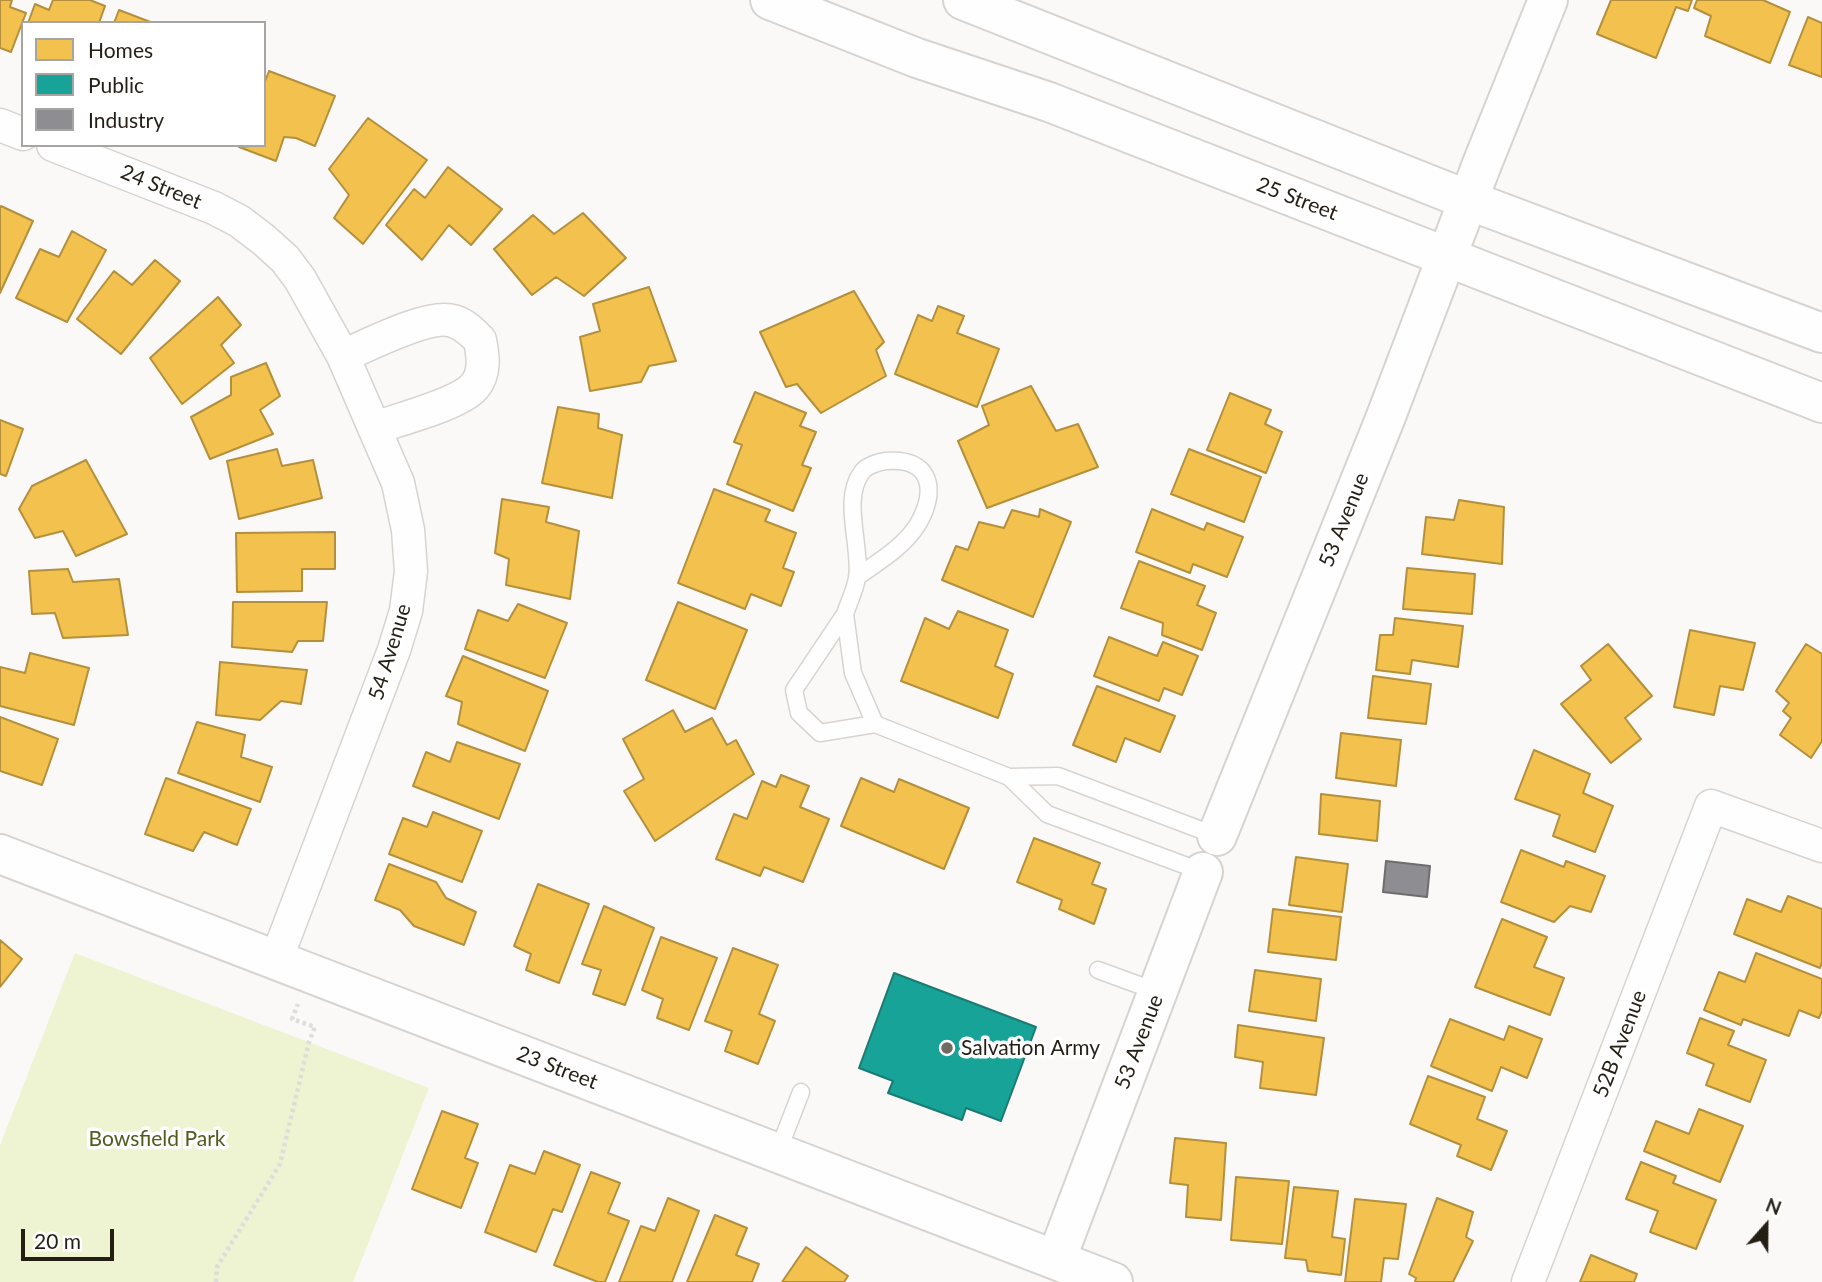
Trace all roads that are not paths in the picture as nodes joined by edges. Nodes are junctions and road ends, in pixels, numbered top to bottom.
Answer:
1 (770, 0) edge
2 (963, 0) edge
3 (1548, 0) edge
4 (0, 125) edge
5 (21, 133) edge
6 (58, 147) edge
7 (1468, 200) junction
8 (264, 240) joint
9 (1447, 258) junction
10 (1822, 333) edge
11 (343, 356) junction
12 (1822, 403) edge
13 (374, 428) junction
14 (857, 577) junction
15 (845, 614) junction
16 (875, 724) junction
17 (1009, 777) junction
18 (1217, 836) junction
19 (1822, 846) edge
20 (0, 854) edge
21 (1203, 872) junction
22 (276, 960) junction
23 (1098, 970) dead end
24 (1158, 992) junction
25 (801, 1092) dead end
26 (777, 1154) junction
27 (1056, 1260) junction
28 (1113, 1282) edge
29 (1528, 1282) edge

1 - 9 street, 25 Street
2 - 7 street
3 - 7 street, 53 Avenue
4 - 5 street
6 - 8 street, 24 Street
7 - 9 street, 53 Avenue
7 - 10 street
8 - 11 street, 54 Avenue
9 - 12 street, 25 Street
9 - 18 street, 53 Avenue
11 - 13 street, 54 Avenue
11 - 13 street
13 - 22 street, 54 Avenue
14 - 14 lane
14 - 15 lane
15 - 16 lane
15 - 16 lane
16 - 17 lane
17 - 18 lane
17 - 21 lane
18 - 21 street
19 - 29 street, 52B Avenue
20 - 22 street, 23 Street
21 - 24 street, 53 Avenue
22 - 26 street, 23 Street
23 - 24 lane
24 - 27 street, 53 Avenue
25 - 26 lane
26 - 27 street, 23 Street
27 - 28 street, 23 Street

